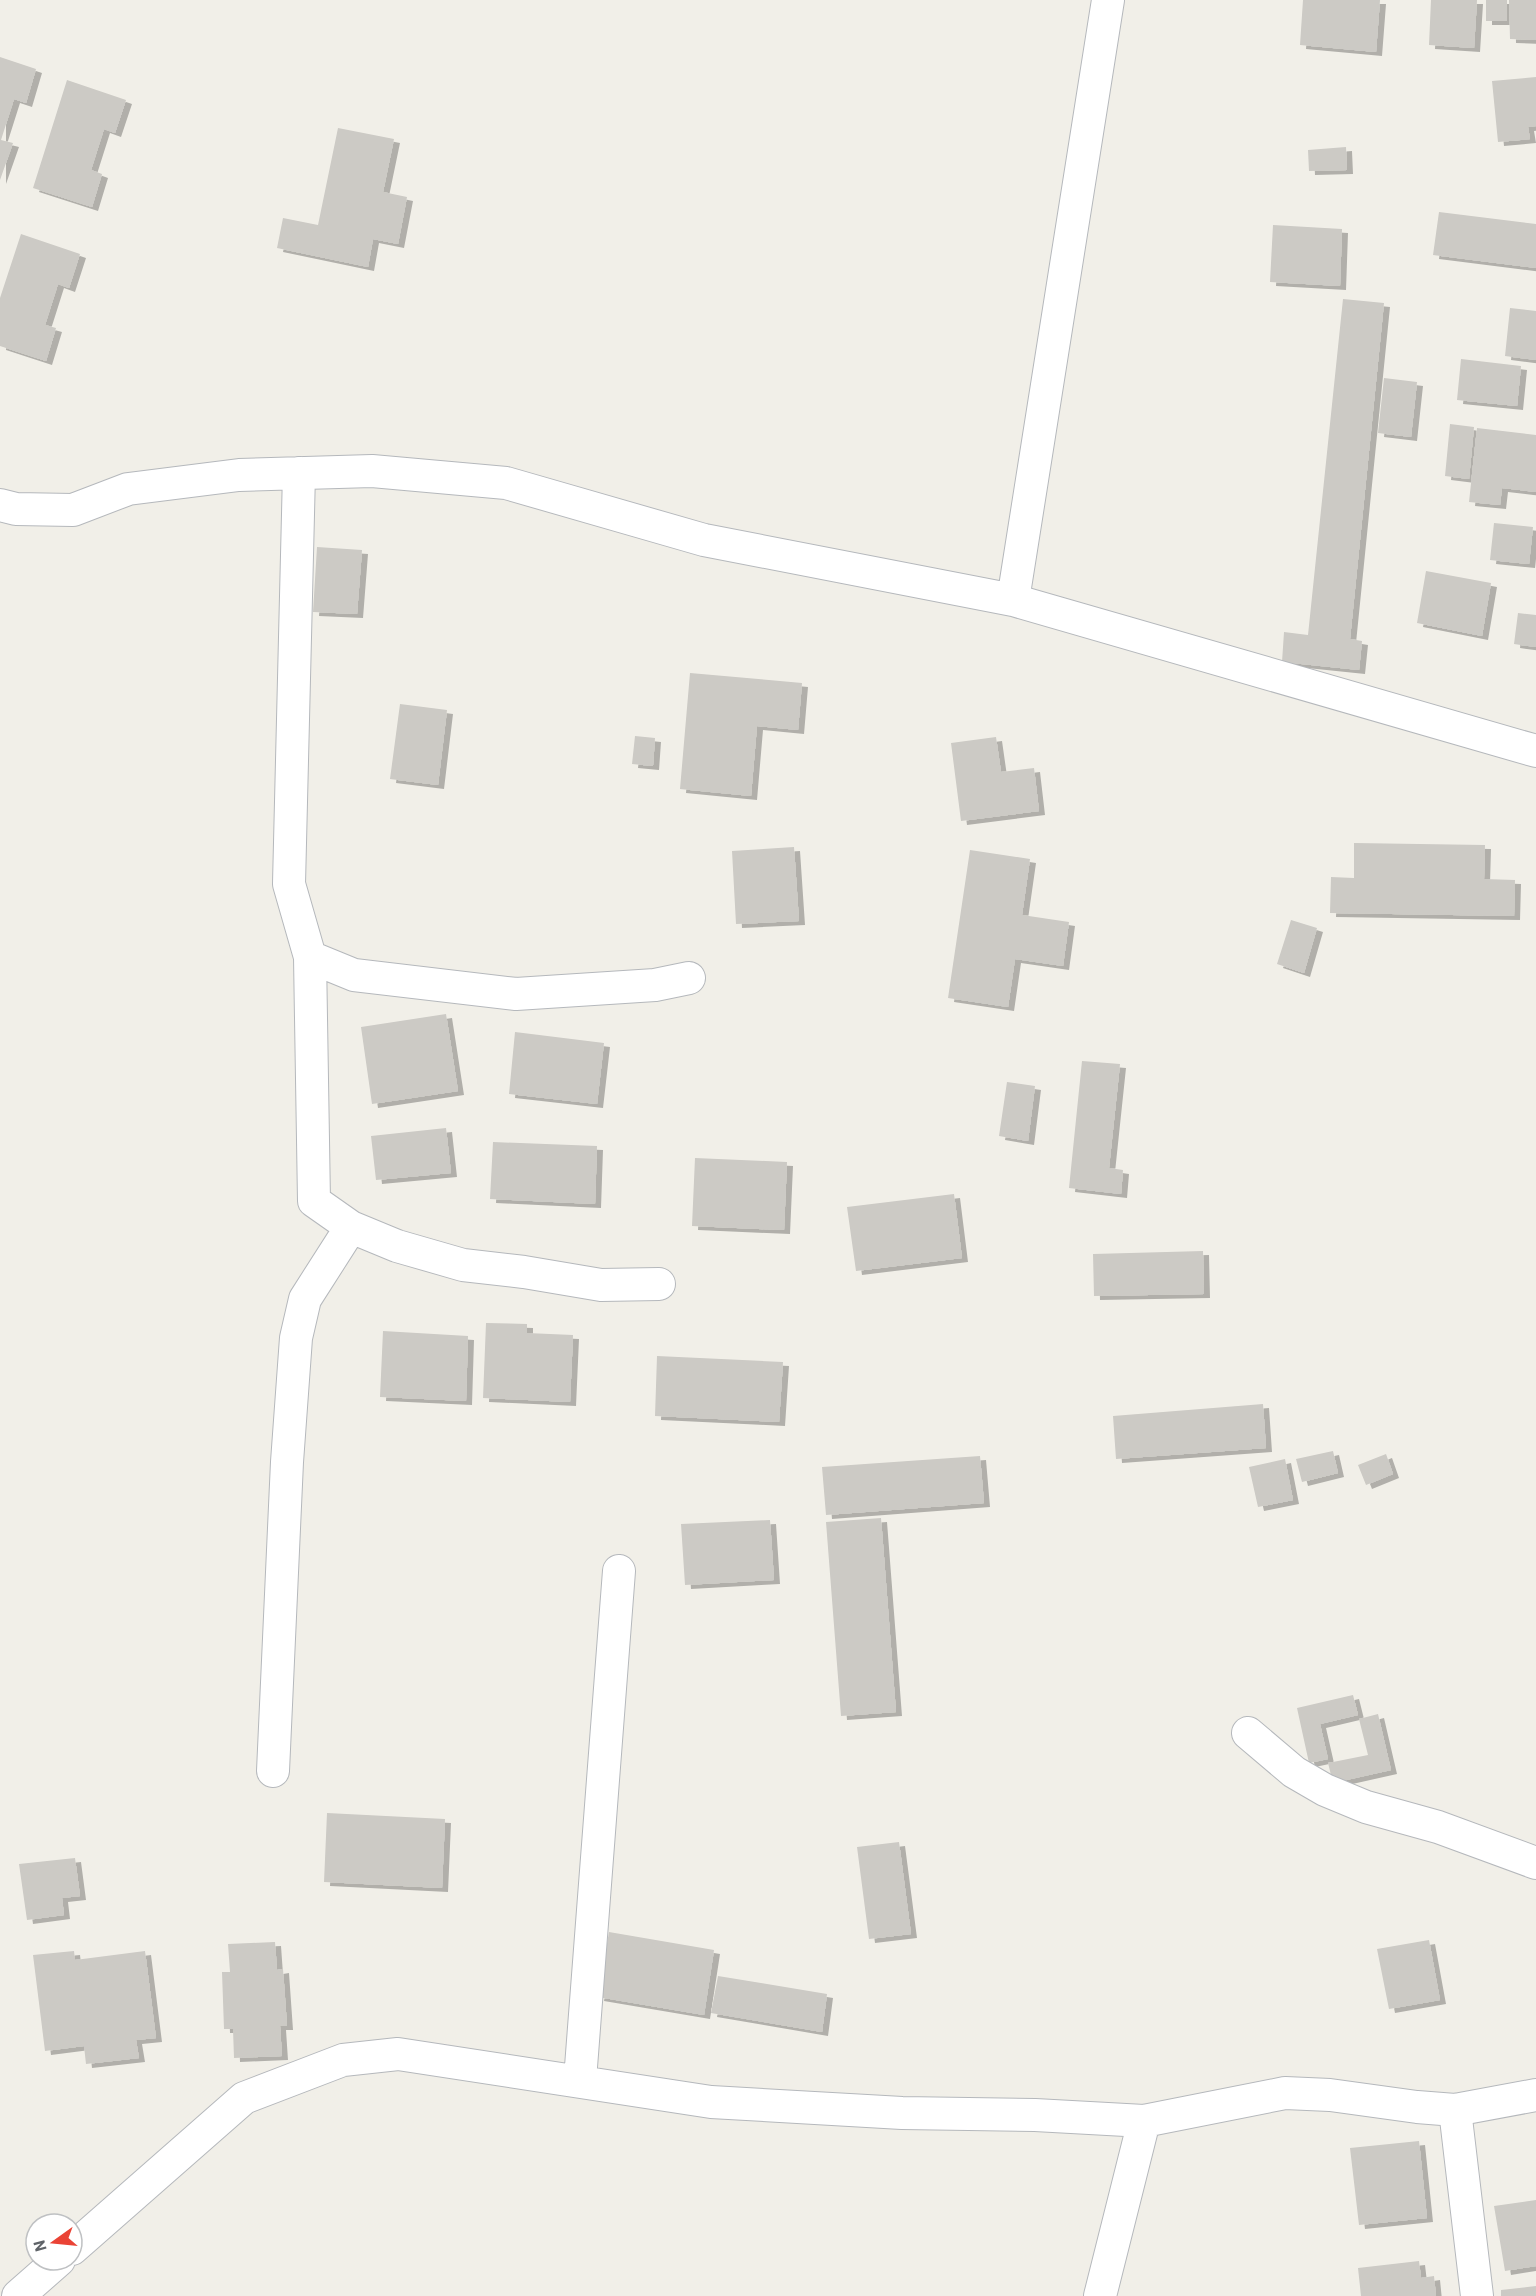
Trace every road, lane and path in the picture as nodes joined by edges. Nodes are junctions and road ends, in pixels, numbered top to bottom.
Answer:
1 (1108, 0) edge
2 (299, 473) junction
3 (0, 505) edge
4 (1013, 600) junction
5 (1536, 751) edge
6 (310, 957) junction
7 (688, 978) dead end
8 (351, 1227) junction
9 (659, 1284) dead end
10 (619, 1571) dead end
11 (1248, 1733) dead end
12 (273, 1771) dead end
13 (1536, 1863) edge
14 (580, 2080) junction
15 (1536, 2095) edge
16 (1455, 2110) junction
17 (1144, 2121) junction
18 (84, 2238) edge
19 (45, 2272) edge
20 (18, 2296) edge
21 (1100, 2296) edge
22 (1477, 2296) edge

1 - 4 street
2 - 3 street
2 - 4 street
2 - 6 street
4 - 5 street
6 - 7 street
6 - 8 street
8 - 9 street
8 - 12 street
10 - 14 street
11 - 13 street
14 - 17 street
14 - 18 street
15 - 16 street
16 - 17 street
16 - 22 street
17 - 21 street
19 - 20 street

